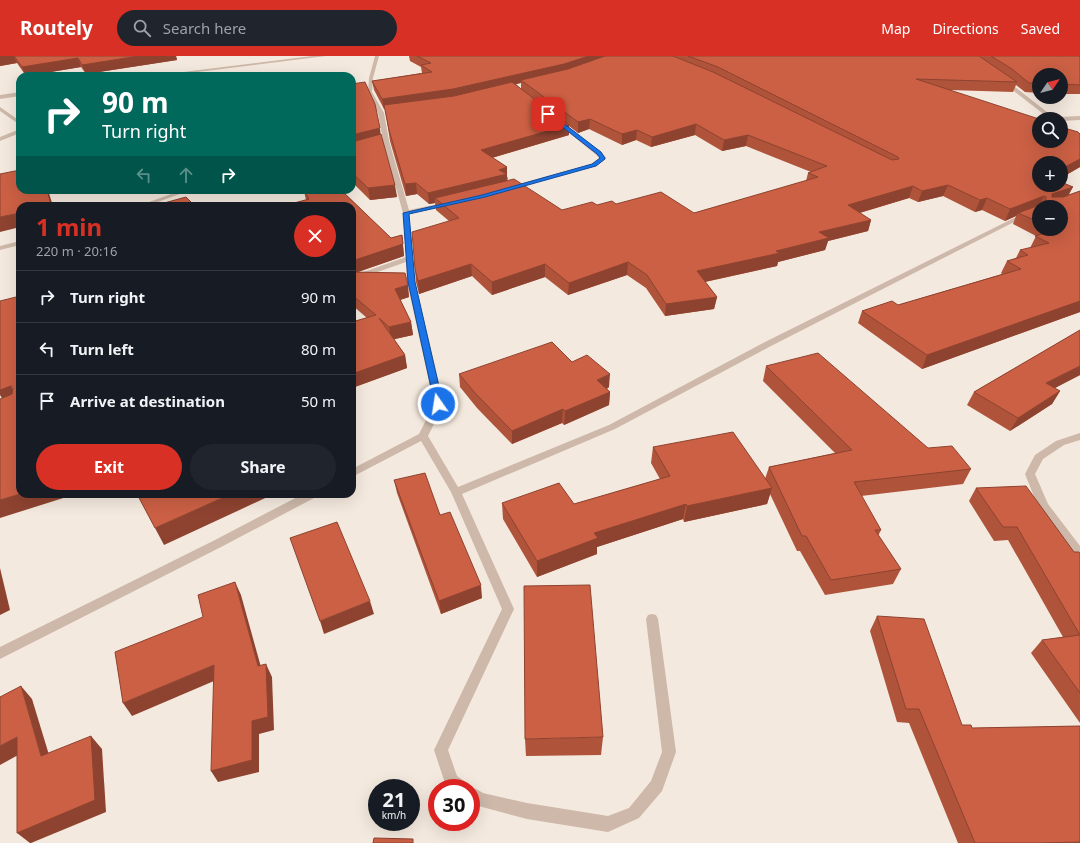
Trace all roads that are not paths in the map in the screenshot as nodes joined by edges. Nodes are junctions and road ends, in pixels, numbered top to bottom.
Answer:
1 (324, 56) edge
2 (377, 56) edge
3 (187, 72) edge
4 (999, 77) edge
5 (16, 95) edge
6 (0, 97) edge
7 (0, 109) edge
8 (1044, 112) edge
9 (1080, 118) edge
10 (554, 119) edge
11 (1068, 119) edge
12 (16, 120) edge
13 (16, 132) edge
14 (0, 138) edge
15 (505, 190) edge
16 (176, 194) edge
17 (153, 202) edge
18 (452, 203) edge
19 (406, 213) junction
20 (1032, 213) edge
21 (16, 244) edge
22 (0, 248) edge
23 (409, 258) junction
24 (356, 278) edge
25 (356, 280) edge
26 (367, 281) edge
27 (423, 436) junction
28 (1080, 436) edge
29 (356, 471) edge
30 (456, 492) junction
31 (304, 498) edge
32 (1080, 554) edge
33 (652, 620) dead end
34 (0, 653) edge
35 (450, 779) edge
36 (480, 800) edge

1 - 3 street
2 - 19 street
4 - 8 street
5 - 6 street
7 - 12 street
9 - 11 street
10 - 15 street
13 - 14 street
16 - 17 street
18 - 19 street
19 - 23 street
20 - 30 street
21 - 22 street
23 - 24 street
23 - 27 street
25 - 26 street
27 - 29 street
27 - 30 street
28 - 32 street
30 - 35 street
31 - 34 street
33 - 36 street

